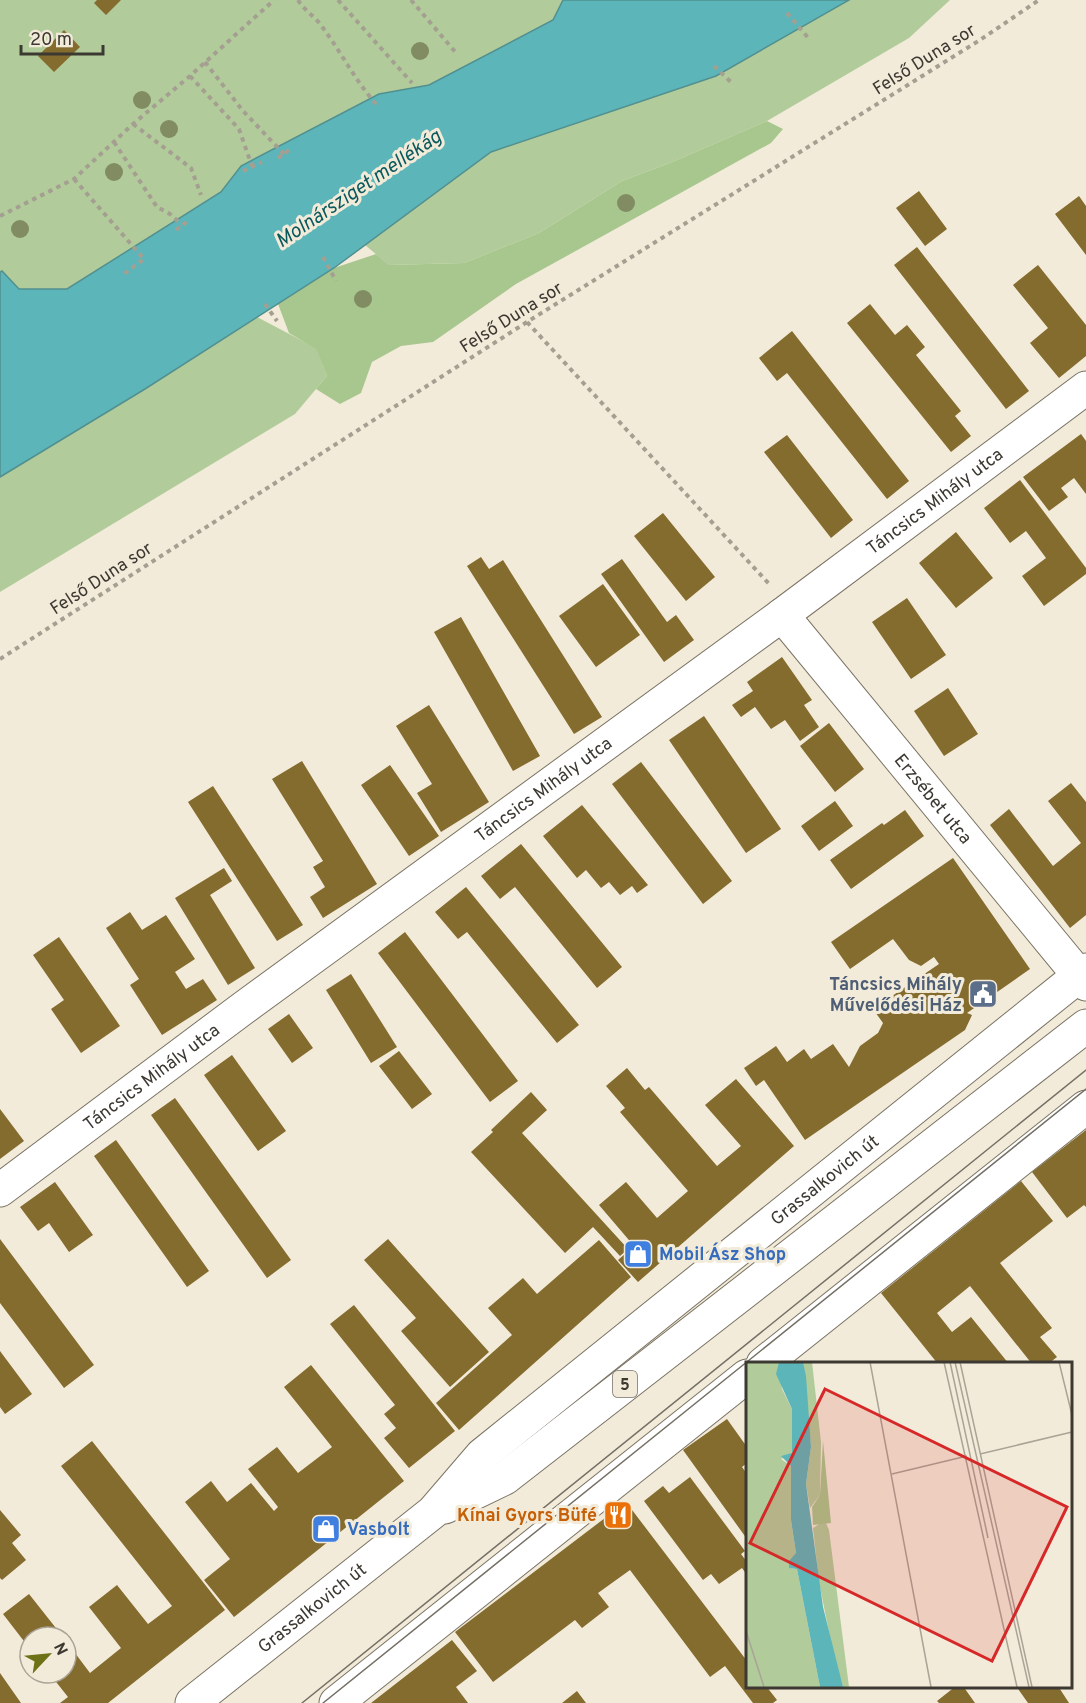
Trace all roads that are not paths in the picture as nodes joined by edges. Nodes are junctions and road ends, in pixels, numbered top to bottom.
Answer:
1 (1086, 388) edge
2 (782, 615) junction
3 (1084, 976) edge
4 (1086, 1026) edge
5 (1086, 1107) edge
6 (0, 1190) edge
7 (766, 1362) edge
8 (746, 1377) edge
9 (433, 1512) junction
10 (192, 1703) edge
11 (336, 1703) edge

1 - 2 main road, Táncsics Mihály utca
2 - 3 main road, Erzsébet utca
2 - 6 main road, Táncsics Mihály utca
3 - 9 main road, Grassalkovich út / 5
4 - 9 main road, Grassalkovich út / 5
5 - 7 main road
8 - 11 main road
9 - 10 main road, Grassalkovich út / 5

